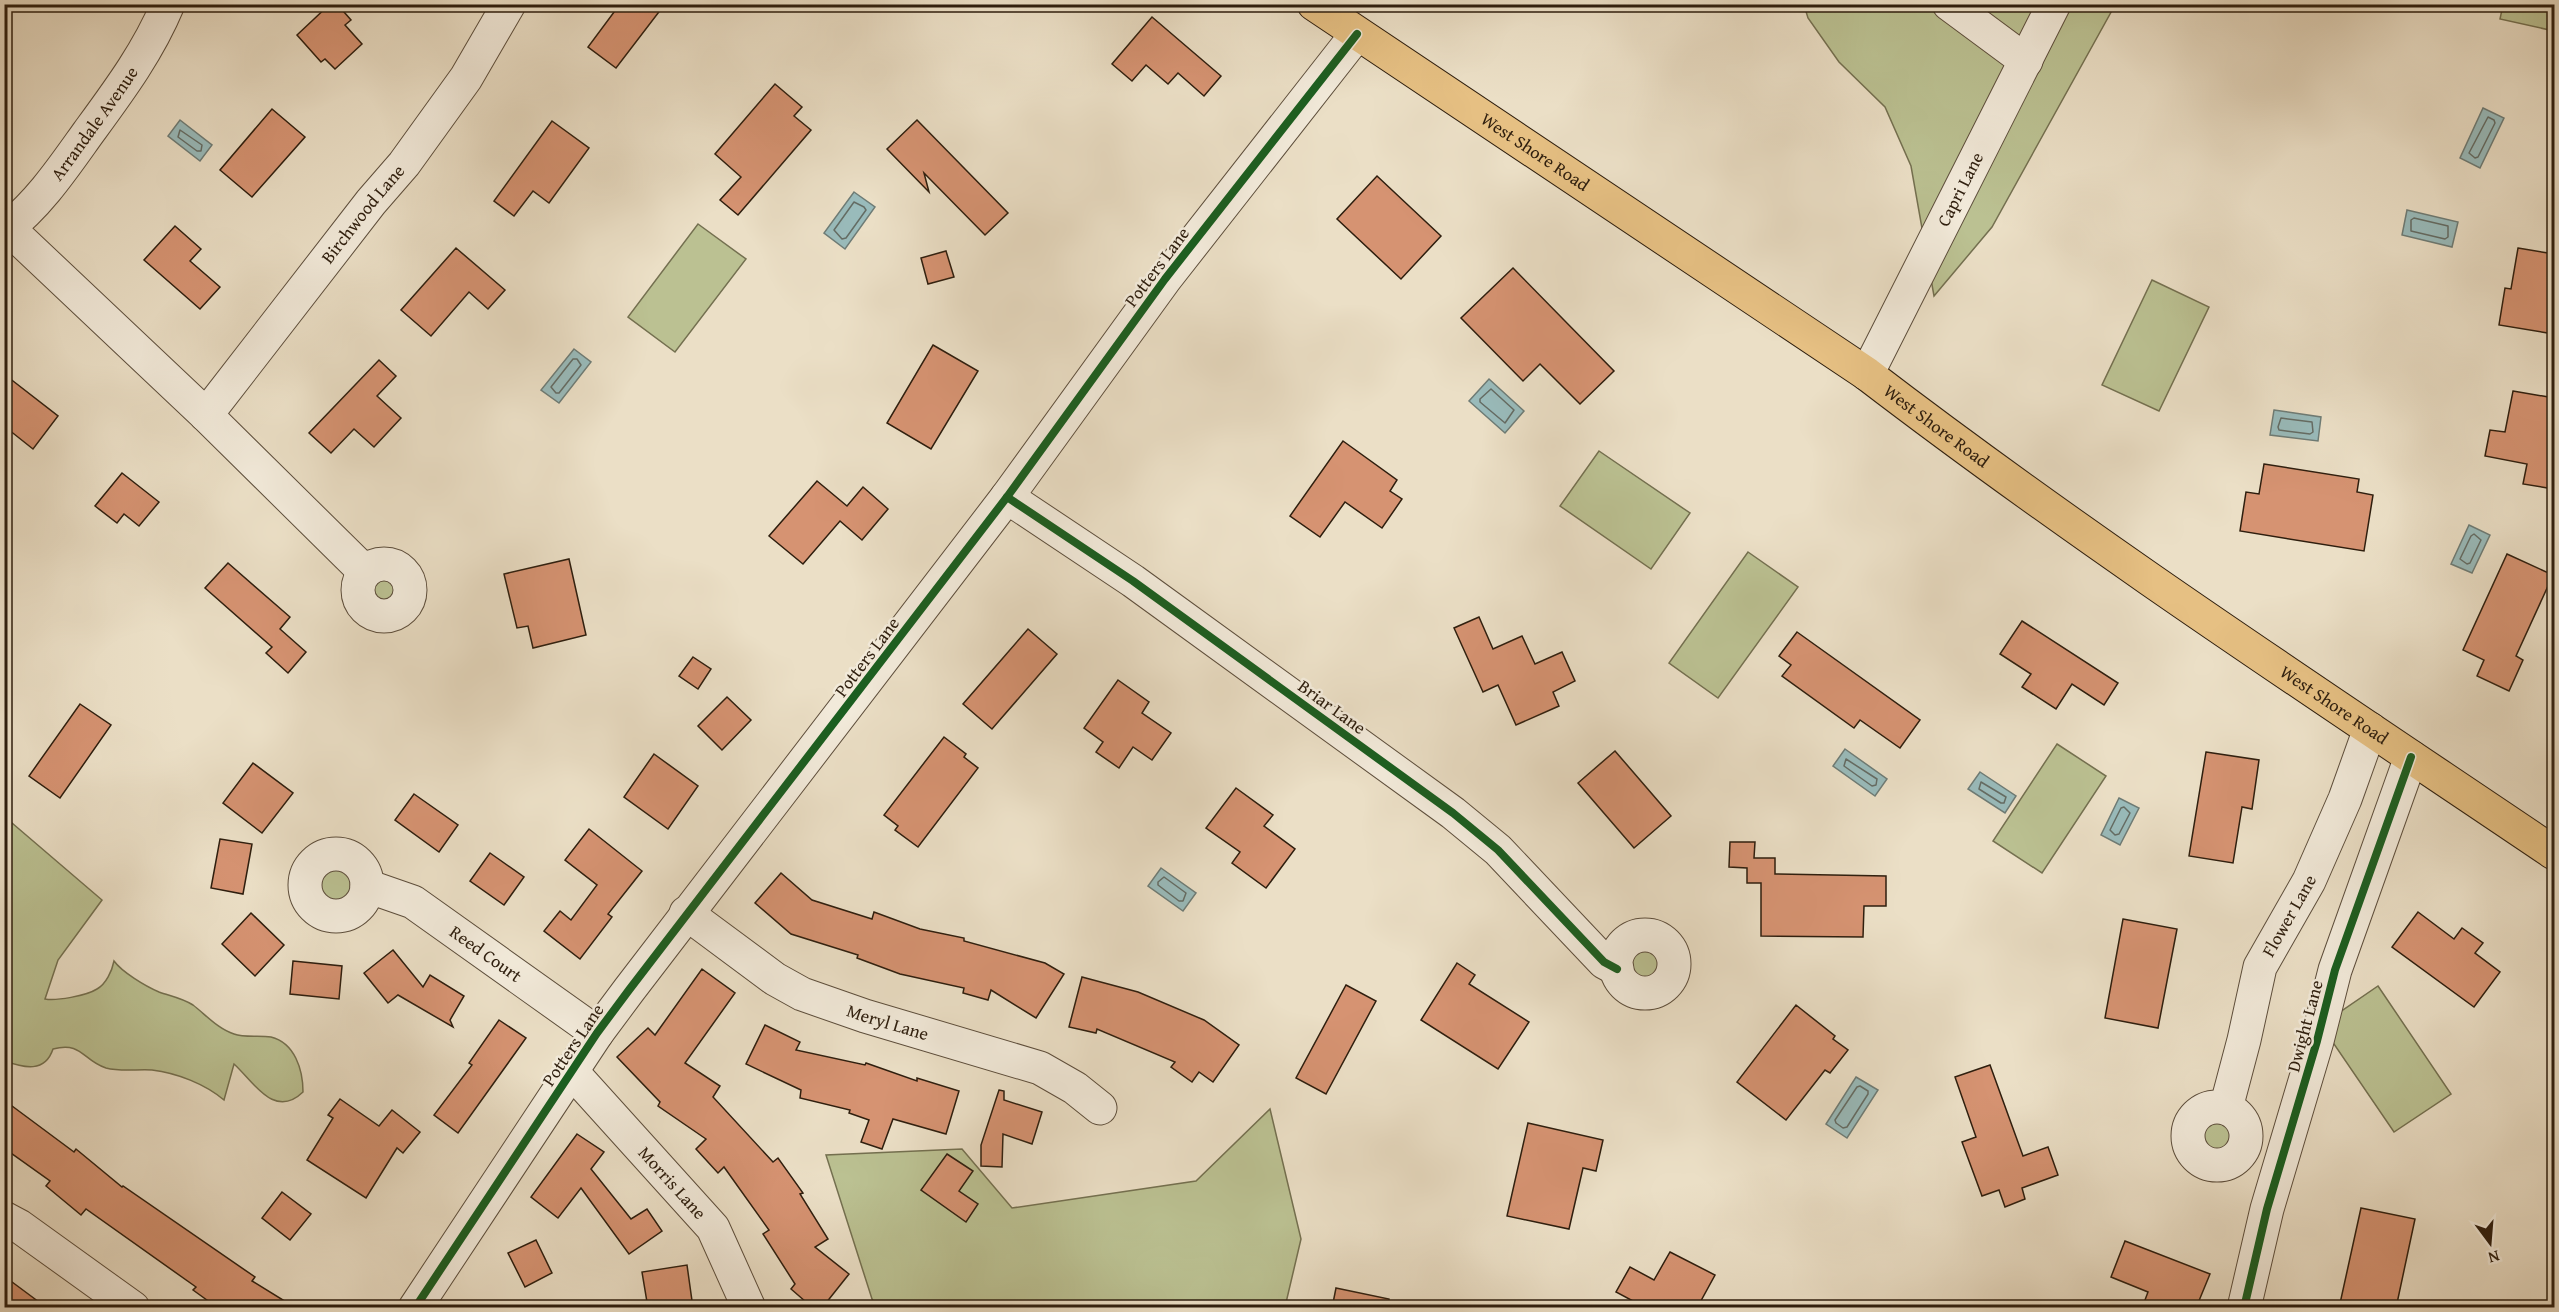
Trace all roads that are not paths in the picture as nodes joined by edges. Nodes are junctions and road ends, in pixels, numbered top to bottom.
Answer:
1 (168, 4) edge
2 (509, 4) edge
3 (1314, 4) edge
4 (1949, 4) edge
5 (2054, 4) edge
6 (1357, 34) junction
7 (2026, 61) junction
8 (14, 222) edge
9 (1867, 374) junction
10 (206, 415) junction
11 (1007, 497) junction
12 (365, 572) dead end
13 (2370, 729) junction
14 (2411, 758) junction
15 (2554, 854) edge
16 (367, 886) dead end
17 (686, 913) junction
18 (1617, 969) dead end
19 (597, 1033) junction
20 (573, 1073) junction
21 (1100, 1108) dead end
22 (2226, 1108) dead end
23 (4, 1218) edge
24 (134, 1308) edge
25 (415, 1308) edge
26 (749, 1308) edge
27 (2244, 1308) edge

1 - 8 street, Arrandale Avenue
2 - 10 street, Birchwood Lane
3 - 6 main road, West Shore Road
4 - 7 street
5 - 7 street, Capri Lane
6 - 9 main road, West Shore Road
6 - 11 street, Potters Lane
7 - 9 street, Capri Lane
8 - 10 street
9 - 13 main road, West Shore Road
10 - 12 street
11 - 17 street, Potters Lane
11 - 18 street, Briar Lane
13 - 14 main road, West Shore Road
13 - 22 street, Flower Lane
14 - 15 main road, West Shore Road
14 - 27 street, Dwight Lane
16 - 19 street, Reed Court
17 - 19 street, Potters Lane
17 - 21 street, Meryl Lane
19 - 20 street, Potters Lane
20 - 25 street, Potters Lane
20 - 26 street, Morris Lane
23 - 24 street

